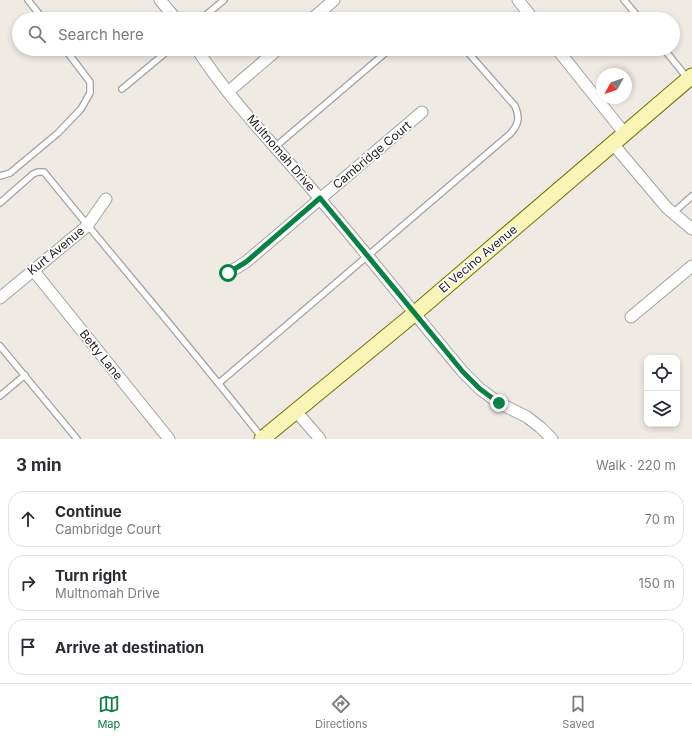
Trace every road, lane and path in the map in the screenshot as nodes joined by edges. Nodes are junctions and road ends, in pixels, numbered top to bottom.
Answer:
1 (28, 0) edge
2 (160, 0) edge
3 (224, 0) edge
4 (334, 0) edge
5 (518, 0) edge
6 (624, 0) edge
7 (37, 12) edge
8 (170, 12) edge
9 (209, 12) edge
10 (320, 12) edge
11 (527, 12) edge
12 (634, 12) edge
13 (70, 56) edge
14 (162, 56) edge
15 (202, 56) edge
16 (270, 56) edge
17 (382, 56) edge
18 (471, 56) edge
19 (563, 56) edge
20 (670, 56) edge
21 (690, 78) edge
22 (122, 89) dead end
23 (228, 92) junction
24 (422, 112) dead end
25 (625, 134) junction
26 (613, 144) junction
27 (275, 147) junction
28 (0, 176) edge
29 (692, 196) edge
30 (320, 198) junction
31 (106, 199) dead end
32 (0, 203) edge
33 (673, 213) junction
34 (87, 226) junction
35 (692, 229) edge
36 (368, 256) junction
37 (692, 266) edge
38 (33, 270) junction
39 (228, 273) dead end
40 (0, 298) edge
41 (414, 314) junction
42 (631, 317) dead end
43 (0, 346) edge
44 (25, 375) junction
45 (219, 383) junction
46 (0, 396) edge
47 (295, 410) junction
48 (77, 439) edge
49 (169, 439) edge
50 (262, 439) edge
51 (320, 439) edge
52 (552, 439) edge

1 - 7 lane
2 - 8 street
3 - 9 lane
4 - 10 street
5 - 11 street
6 - 12 lane
13 - 28 lane
14 - 22 lane
15 - 23 street, Multnomah Drive
16 - 23 street
17 - 27 lane
18 - 36 lane
19 - 25 street
20 - 21 lane
21 - 25 street, El Vecino Avenue
23 - 27 street, Multnomah Drive
24 - 30 street, Cambridge Court
25 - 26 street, El Vecino Avenue
26 - 33 street
26 - 41 street, El Vecino Avenue
27 - 30 street, Multnomah Drive
29 - 33 lane
30 - 36 street, Multnomah Drive
30 - 39 street, Cambridge Court
31 - 34 street, Kurt Avenue
32 - 34 lane
33 - 35 street
34 - 38 street, Kurt Avenue
34 - 45 lane
36 - 41 street, Multnomah Drive
36 - 45 lane
37 - 42 street
38 - 40 street, Kurt Avenue
38 - 49 street, Betty Lane
41 - 47 street, El Vecino Avenue
41 - 52 street, Multnomah Drive
43 - 44 lane
44 - 46 lane
44 - 48 lane
45 - 50 lane
47 - 50 street, El Vecino Avenue
47 - 51 street

